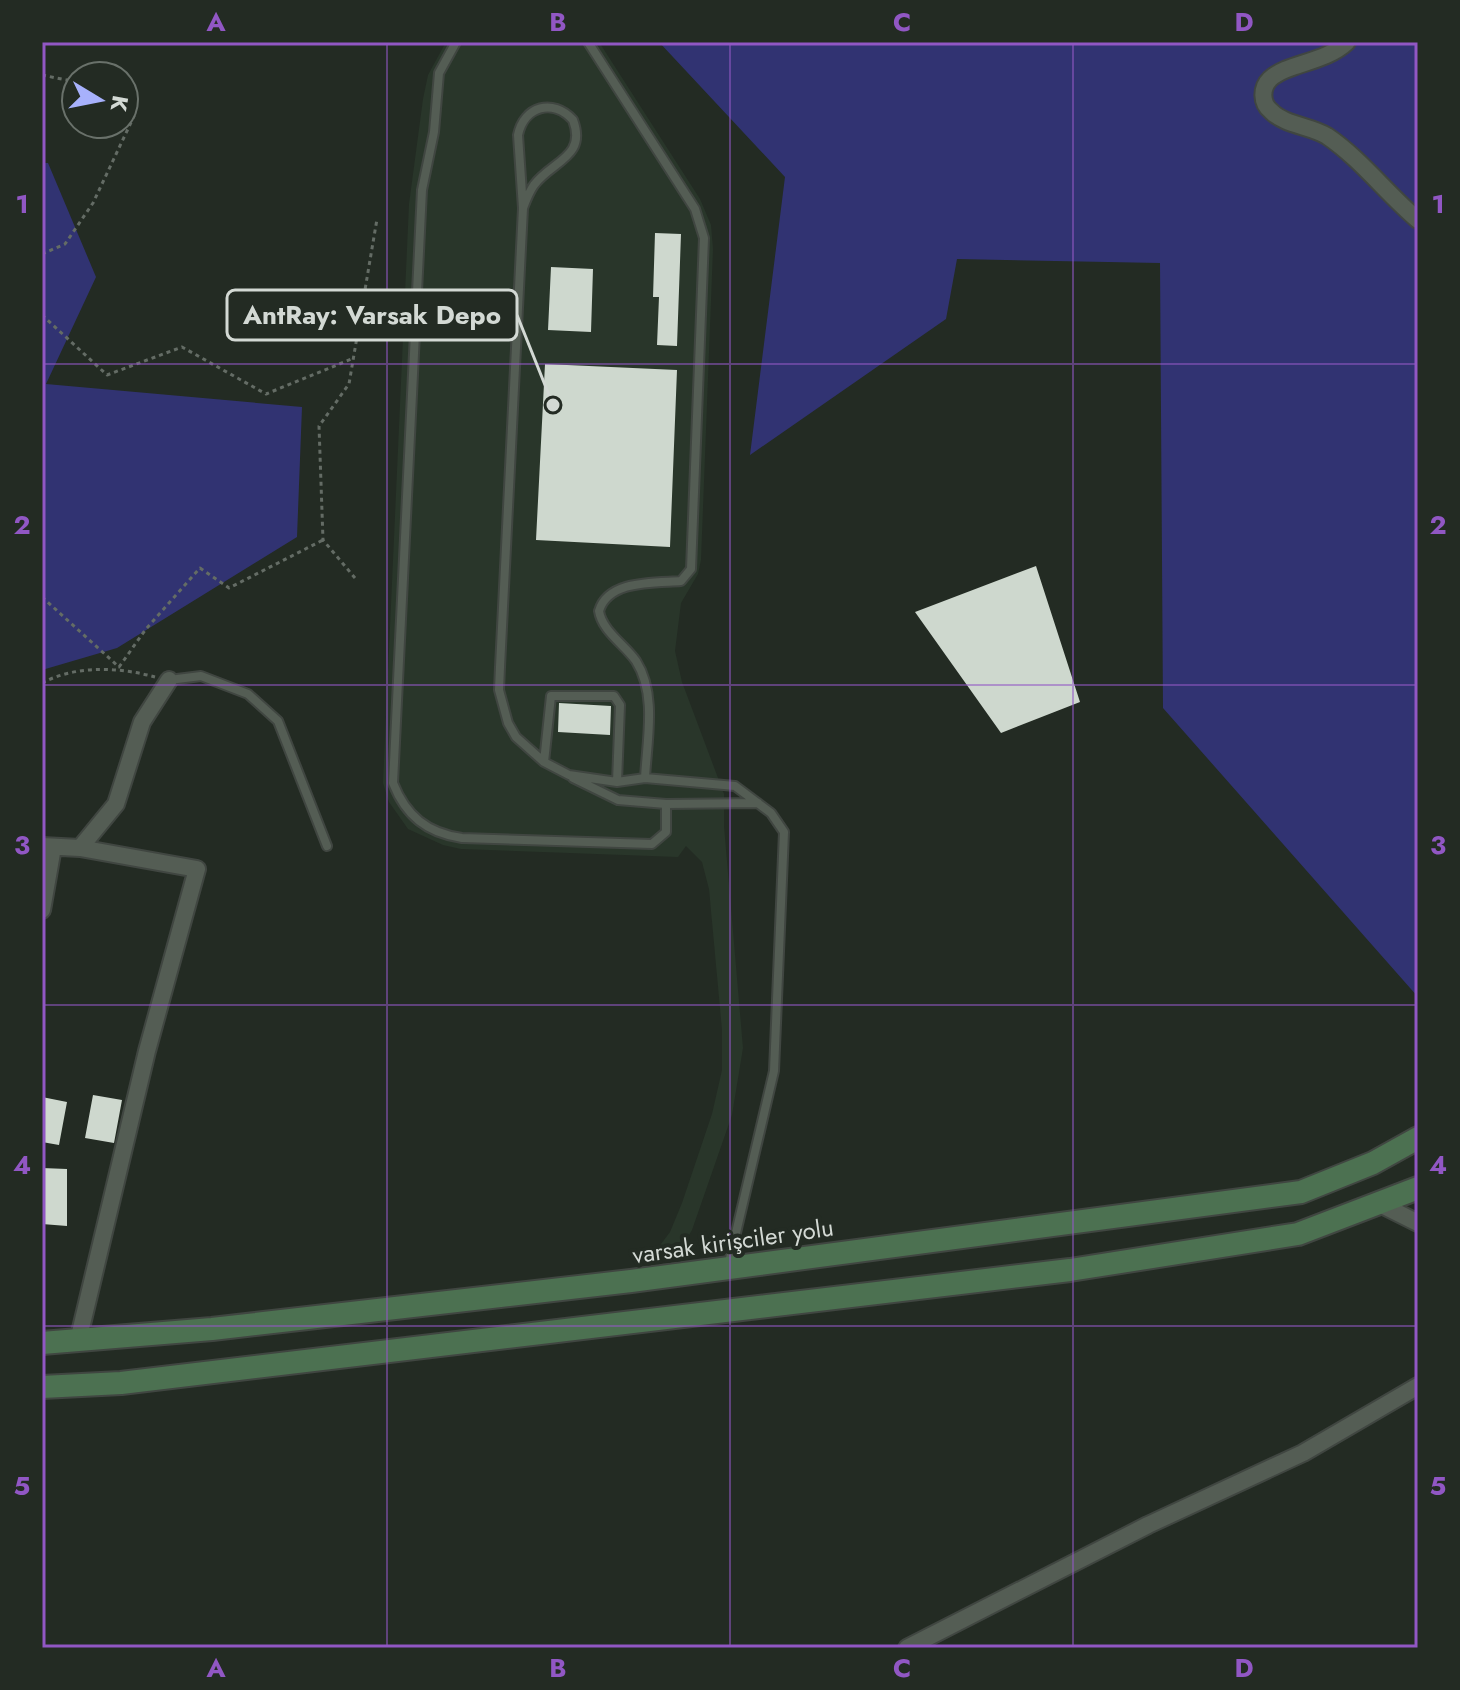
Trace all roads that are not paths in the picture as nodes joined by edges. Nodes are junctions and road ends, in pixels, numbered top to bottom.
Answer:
1 (456, 42) edge
2 (588, 42) edge
3 (1347, 42) edge
4 (523, 208) junction
5 (1418, 220) edge
6 (169, 680) joint
7 (544, 762) junction
8 (569, 775) junction
9 (645, 778) junction
10 (617, 782) junction
11 (760, 803) junction
12 (666, 804) junction
13 (327, 846) dead end
14 (47, 847) edge
15 (80, 848) junction
16 (42, 910) edge
17 (1418, 1138) edge
18 (1418, 1188) edge
19 (1380, 1204) junction
20 (1418, 1223) edge
21 (728, 1268) junction
22 (78, 1341) junction
23 (42, 1343) edge
24 (1418, 1386) edge
25 (42, 1387) edge
26 (907, 1648) edge

1 - 12 lane
2 - 9 lane
3 - 5 street
4 - 4 lane
4 - 7 lane
6 - 13 lane
6 - 15 street
7 - 8 lane
7 - 10 lane
8 - 10 lane
8 - 12 lane
9 - 10 lane
9 - 11 lane
11 - 12 lane
11 - 21 lane
14 - 15 street
14 - 16 street
15 - 22 street
17 - 21 street, varsak kirişciler yolu
18 - 19 street
19 - 20 street
19 - 25 street
21 - 22 street, varsak kirişciler yolu
22 - 23 street, varsak kirişciler yolu
24 - 26 street

